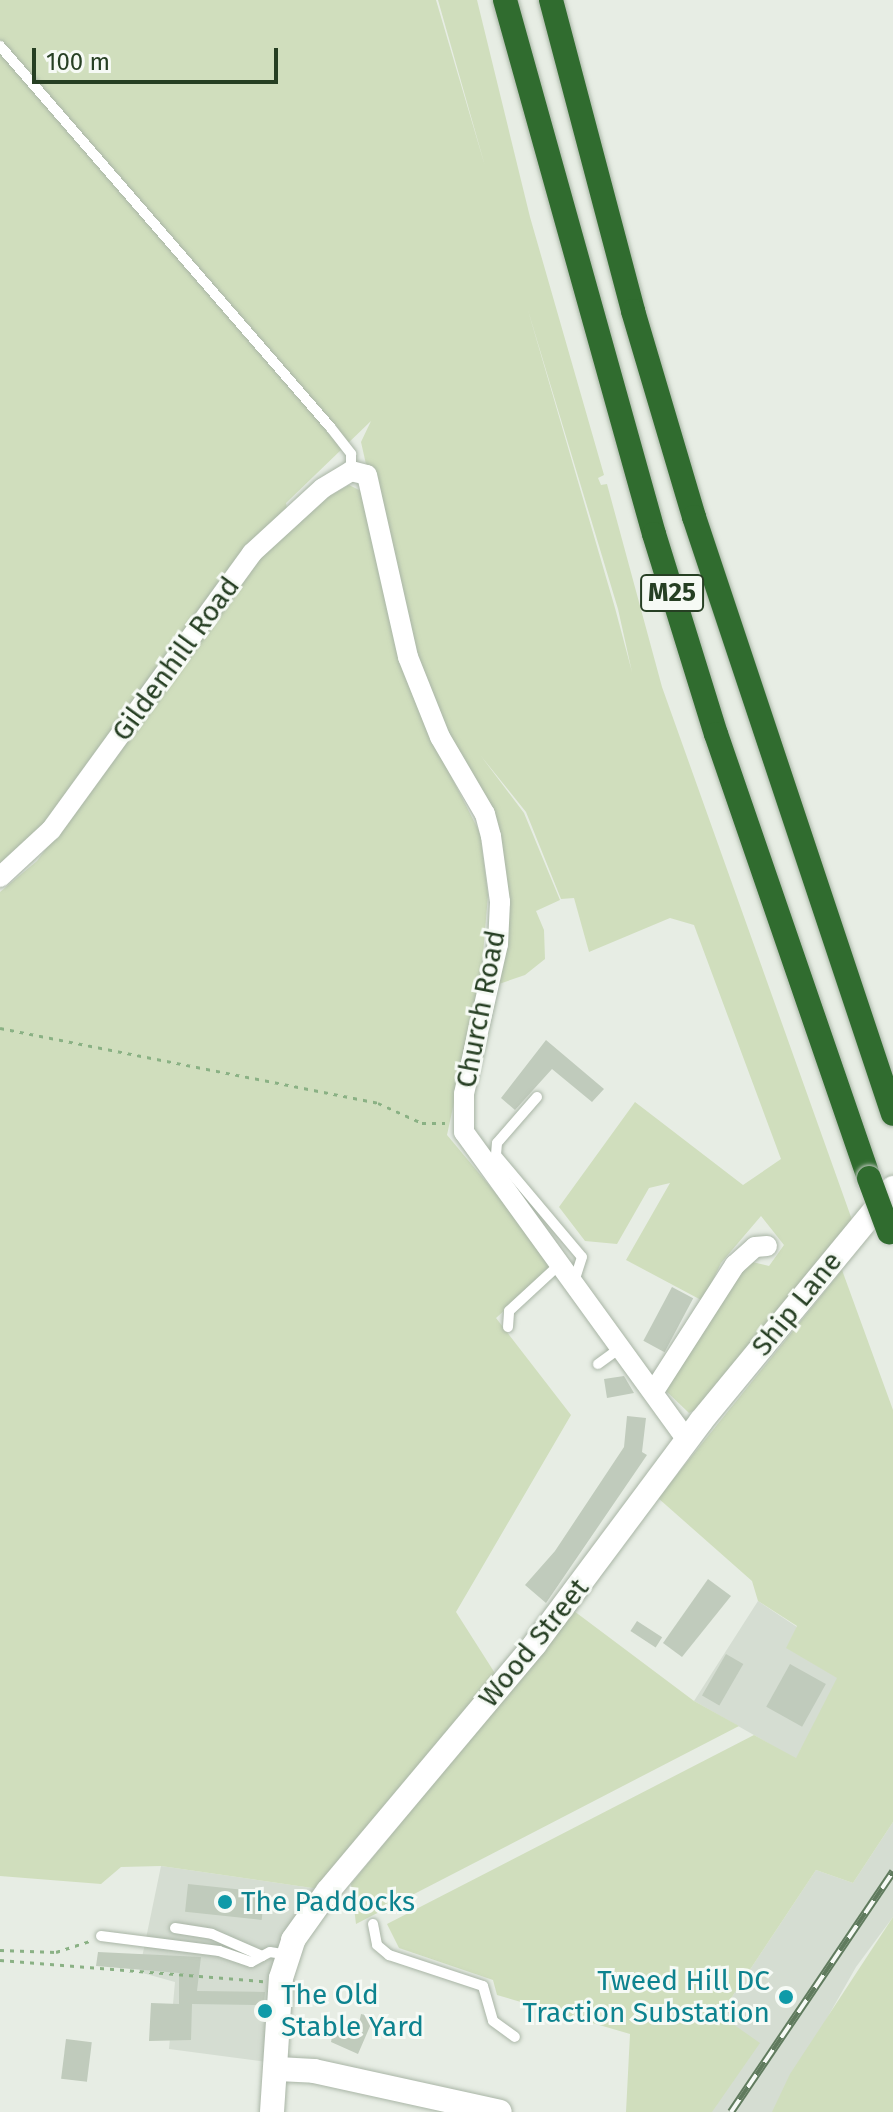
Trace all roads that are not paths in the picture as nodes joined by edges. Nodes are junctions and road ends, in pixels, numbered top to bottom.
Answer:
1 (505, 0) edge
2 (551, 0) edge
3 (0, 46) edge
4 (351, 471) junction
5 (0, 877) edge
6 (537, 1097) dead end
7 (893, 1114) edge
8 (893, 1188) edge
9 (891, 1238) edge
10 (767, 1246) dead end
11 (569, 1270) junction
12 (508, 1327) dead end
13 (622, 1346) junction
14 (598, 1364) dead end
15 (654, 1391) junction
16 (694, 1430) junction
17 (373, 1924) dead end
18 (175, 1928) dead end
19 (101, 1936) road end
20 (288, 1955) junction
21 (262, 1956) junction
22 (515, 2037) dead end
23 (278, 2069) junction
24 (439, 2106) edge
25 (272, 2112) edge
26 (500, 2112) edge

1 - 9 highway, M25, bridge
2 - 7 highway, M25
3 - 4 lane
4 - 5 street, Gildenhill Road
4 - 11 street, Church Road
6 - 11 lane
8 - 16 street, Ship Lane
10 - 15 street
11 - 12 lane
11 - 13 street, Church Road
13 - 14 lane
13 - 15 street, Church Road
15 - 16 street, Church Road
16 - 20 street, Wood Street
17 - 22 lane
18 - 21 lane
19 - 21 lane
20 - 21 lane
20 - 23 street, Wood Street
23 - 24 street
23 - 25 street, Wood Street
24 - 26 street

